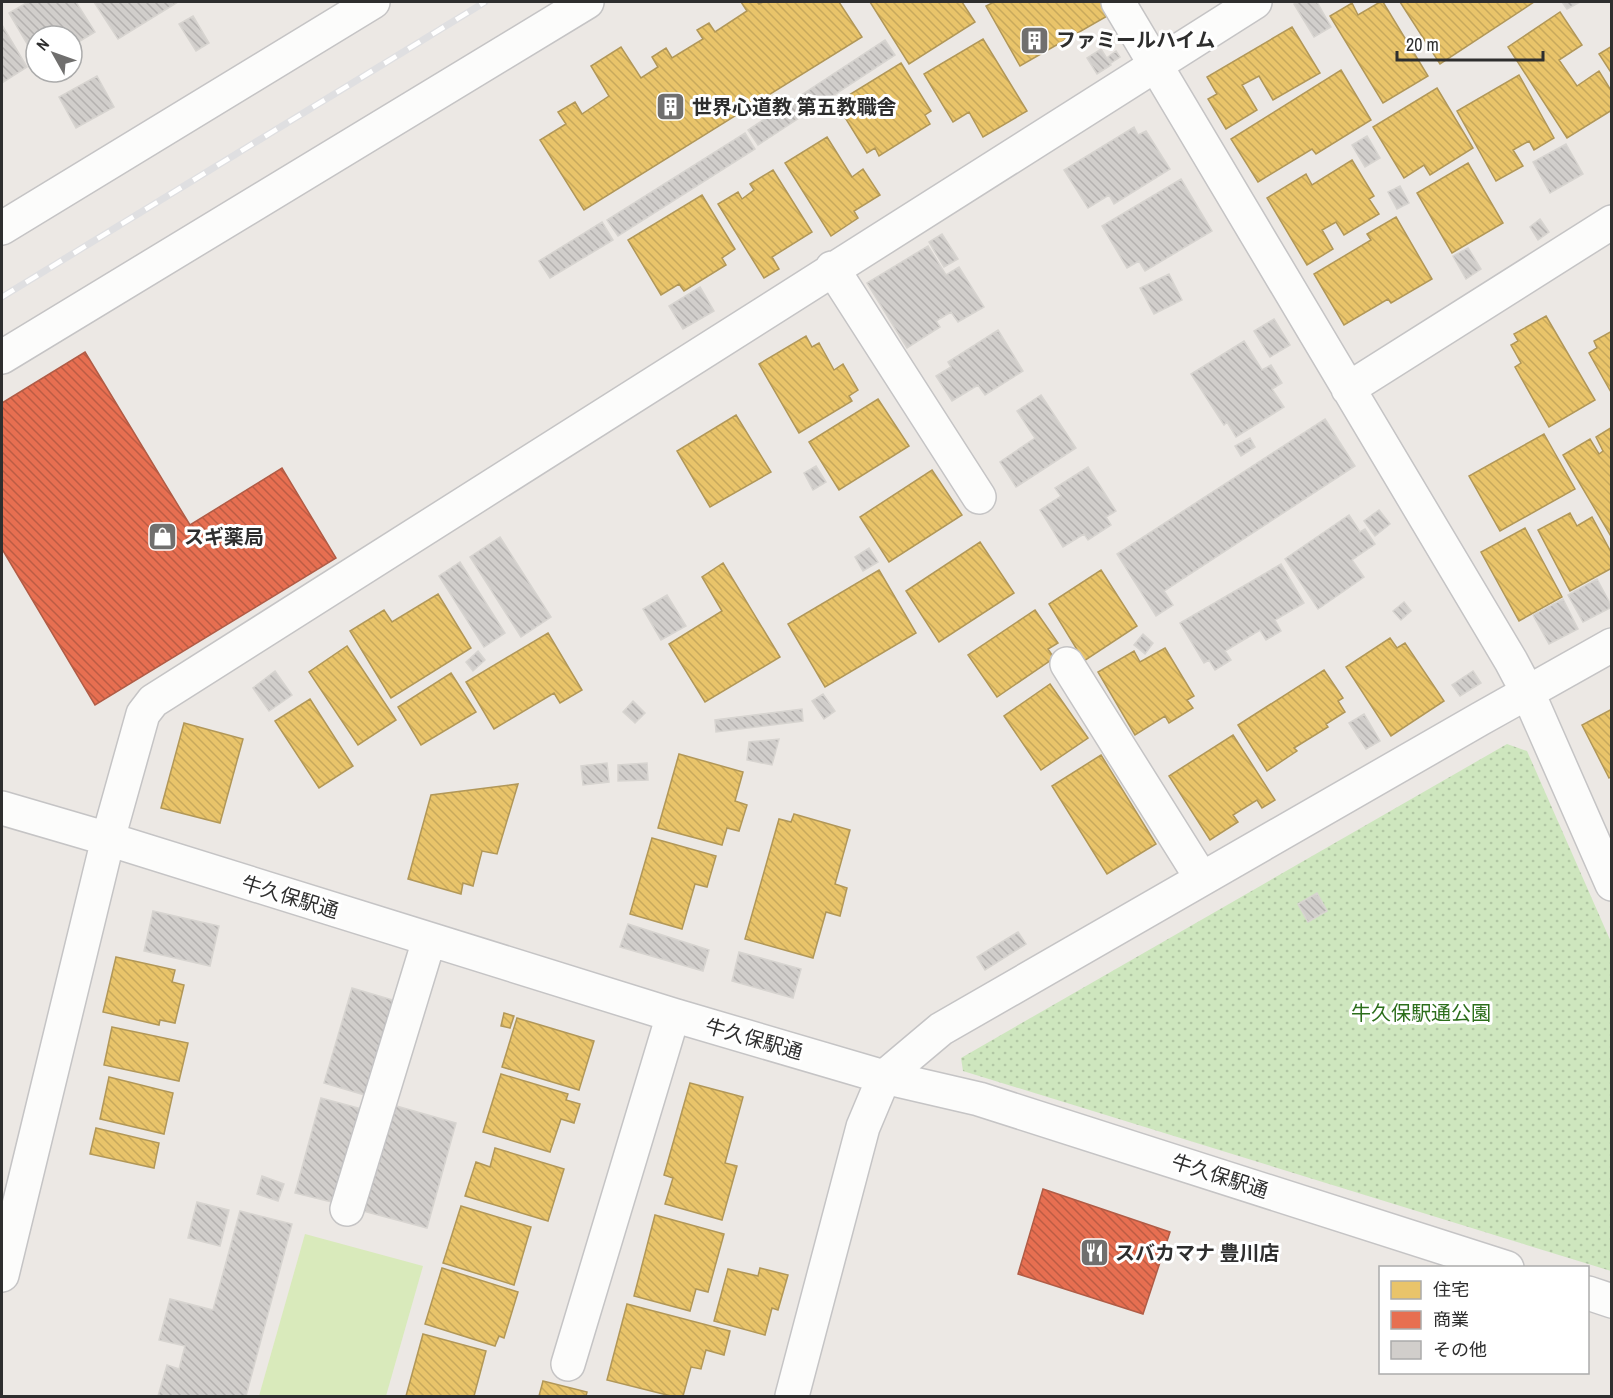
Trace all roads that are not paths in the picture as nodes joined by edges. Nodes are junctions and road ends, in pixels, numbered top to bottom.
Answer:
1 (373, 2) edge
2 (587, 2) edge
3 (1119, 2) edge
4 (1255, 2) edge
5 (1156, 65) junction
6 (1611, 222) edge
7 (2, 228) edge
8 (832, 268) junction
9 (2, 357) edge
10 (1348, 389) junction
11 (979, 497) dead end
12 (1611, 645) edge
13 (1067, 664) dead end
14 (1528, 693) junction
15 (2, 808) edge
16 (108, 839) junction
17 (1202, 879) junction
18 (1611, 884) edge
19 (429, 940) junction
20 (673, 1015) junction
21 (885, 1077) junction
22 (347, 1209) dead end
23 (1502, 1266) edge
24 (2, 1275) edge
25 (1589, 1294) edge
26 (1611, 1301) edge
27 (568, 1364) dead end
28 (792, 1396) edge

1 - 7 street
2 - 9 street
3 - 5 street
4 - 5 street
5 - 8 street
5 - 10 street
6 - 10 street
8 - 11 street
8 - 16 street
10 - 14 street
12 - 14 street
13 - 17 street
14 - 17 street
14 - 18 street
15 - 16 street, 牛久保駅通
16 - 19 street, 牛久保駅通
16 - 24 street
17 - 21 street
19 - 20 street, 牛久保駅通
19 - 22 street
20 - 21 street, 牛久保駅通
20 - 27 street
21 - 23 street, 牛久保駅通
21 - 28 street
25 - 26 street

